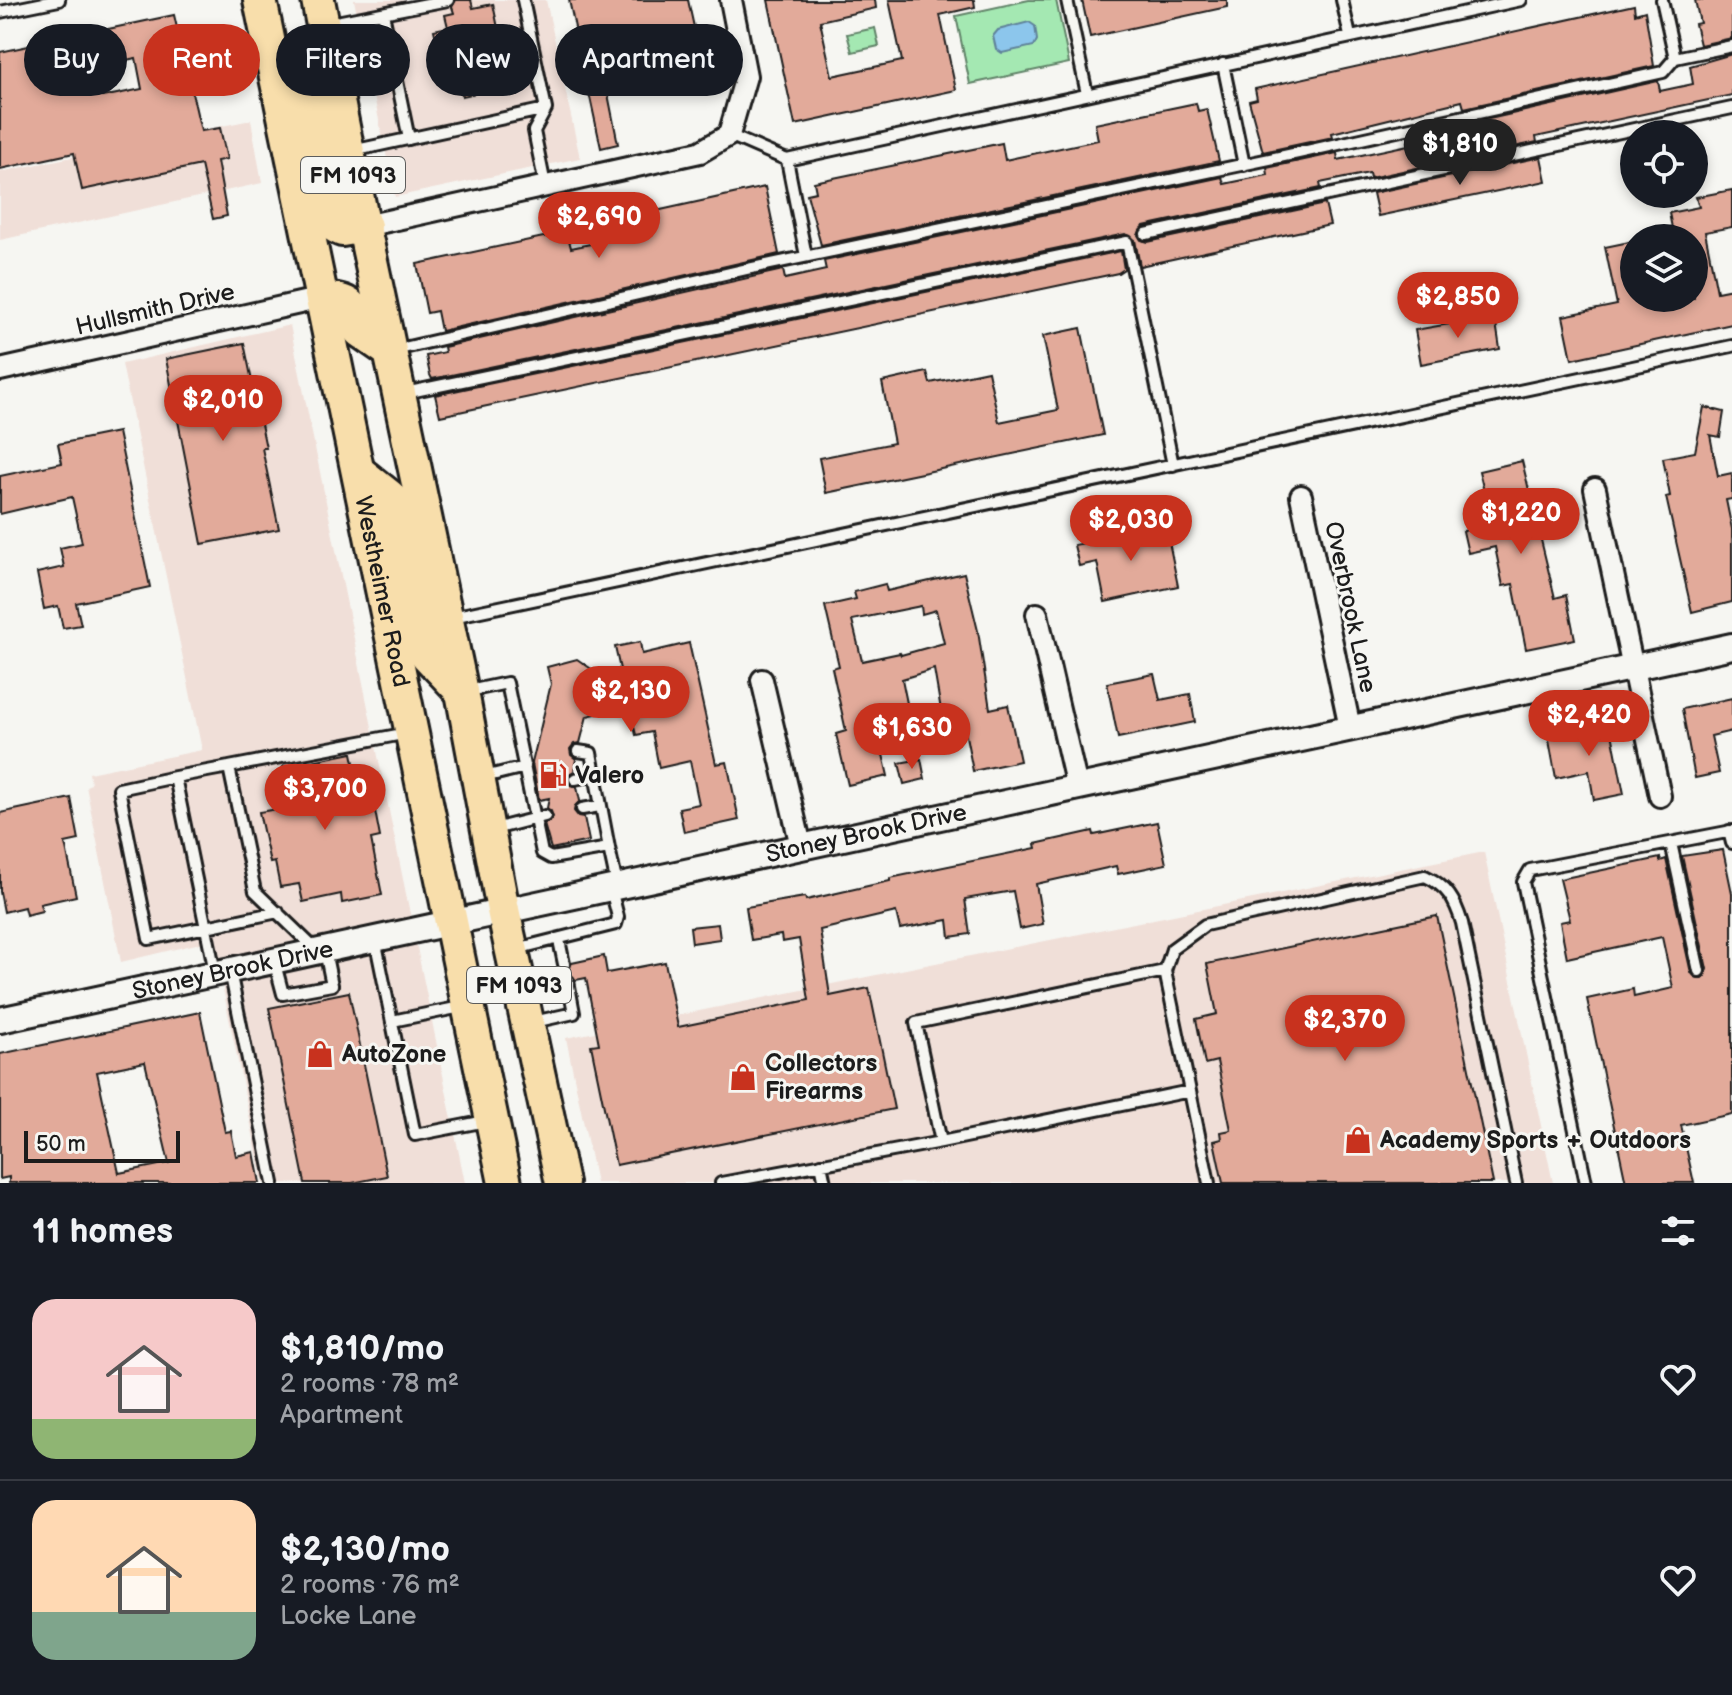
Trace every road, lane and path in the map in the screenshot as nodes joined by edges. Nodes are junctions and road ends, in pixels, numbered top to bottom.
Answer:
1 (59, 0) edge
2 (260, 0) edge
3 (448, 0) edge
4 (523, 0) edge
5 (731, 0) edge
6 (1067, 0) edge
7 (1342, 0) edge
8 (1521, 0) edge
9 (1662, 0) edge
10 (0, 12) edge
11 (321, 12) edge
12 (383, 13) junction
13 (1350, 36) junction
14 (270, 46) junction
15 (1732, 46) edge
16 (1675, 58) junction
17 (1223, 64) junction
18 (1087, 94) junction
19 (1732, 108) edge
20 (546, 109) junction
21 (729, 135) junction
22 (409, 139) junction
23 (348, 152) junction
24 (787, 160) junction
25 (1244, 165) junction
26 (545, 185) junction
27 (365, 226) junction
28 (1146, 234) dead end
29 (806, 256) junction
30 (322, 298) junction
31 (1732, 346) edge
32 (389, 351) junction
33 (0, 370) edge
34 (399, 394) junction
35 (1173, 465) junction
36 (359, 472) junction
37 (1595, 489) dead end
38 (1301, 496) dead end
39 (387, 608) junction
40 (1037, 614) dead end
41 (446, 618) junction
42 (1732, 646) edge
43 (1633, 667) junction
44 (762, 680) dead end
45 (462, 692) junction
46 (1350, 728) junction
47 (411, 732) junction
48 (520, 745) junction
49 (535, 748) dead end
50 (578, 751) dead end
51 (229, 767) junction
52 (525, 767) junction
53 (595, 775) junction
54 (175, 777) junction
55 (477, 778) junction
56 (575, 779) dead end
57 (1077, 787) junction
58 (1660, 796) dead end
59 (600, 806) junction
60 (582, 809) dead end
61 (540, 818) junction
62 (488, 830) junction
63 (1731, 831) edge
64 (1671, 843) junction
65 (1732, 843) edge
66 (801, 846) junction
67 (609, 848) junction
68 (614, 886) junction
69 (503, 910) junction
70 (278, 912) junction
71 (451, 921) junction
72 (205, 928) junction
73 (375, 938) junction
74 (559, 940) junction
75 (321, 950) junction
76 (512, 950) junction
77 (274, 959) junction
78 (564, 964) dead end
79 (222, 970) junction
80 (1165, 971) junction
81 (1699, 971) dead end
82 (568, 981) dead end
83 (468, 1005) junction
84 (0, 1020) edge
85 (392, 1021) junction
86 (527, 1023) junction
87 (1190, 1091) junction
88 (492, 1120) junction
89 (941, 1142) junction
90 (821, 1164) junction
91 (273, 1183) edge
92 (505, 1183) edge
93 (562, 1183) edge
94 (721, 1183) edge
95 (825, 1183) edge
96 (1209, 1183) edge
97 (1516, 1183) edge
98 (1586, 1183) edge

1 - 10 lane
2 - 14 main road, Westheimer Road / FM 1093
3 - 12 lane
4 - 20 lane
5 - 21 street
6 - 18 lane
7 - 13 lane
8 - 13 lane
9 - 16 lane
11 - 12 lane
11 - 23 main road, FM 1093
12 - 22 lane
13 - 17 lane
14 - 27 main road
14 - 30 main road, Westheimer Road / FM 1093
15 - 16 lane
16 - 25 lane
17 - 18 lane
17 - 25 lane
18 - 24 lane
19 - 28 lane
20 - 22 lane
20 - 26 lane
21 - 24 lane
21 - 26 street
22 - 23 lane
23 - 27 main road, FM 1093
24 - 29 lane
25 - 29 lane
26 - 27 street
27 - 32 main road, FM 1093
29 - 32 lane
30 - 32 main road
30 - 33 street, Hullsmith Drive
30 - 36 main road, Westheimer Road / FM 1093
31 - 35 lane
32 - 34 main road, FM 1093
34 - 35 lane
34 - 41 main road, FM 1093
35 - 41 lane
36 - 39 main road, Westheimer Road / FM 1093
36 - 41 main road
37 - 43 street
38 - 46 street, Overbrook Lane
39 - 45 main road
39 - 47 main road, Westheimer Road / FM 1093
40 - 57 street
41 - 45 main road, FM 1093
42 - 43 street, Stoney Brook Drive
43 - 46 street, Stoney Brook Drive
43 - 58 street
44 - 66 street
45 - 48 lane
45 - 55 main road, FM 1093
46 - 57 street, Stoney Brook Drive
47 - 51 lane
47 - 71 main road, Westheimer Road / FM 1093
48 - 49 lane
48 - 52 lane
50 - 53 lane
51 - 54 lane
51 - 70 lane
52 - 55 lane
52 - 61 lane
53 - 56 lane
53 - 59 lane
54 - 72 lane
54 - 72 lane
55 - 62 main road, FM 1093
57 - 66 street, Stoney Brook Drive
59 - 60 lane
59 - 67 lane
61 - 62 lane
61 - 67 lane
62 - 69 main road, FM 1093
63 - 64 lane
63 - 65 lane
64 - 81 lane
64 - 98 lane
66 - 68 street, Stoney Brook Drive
67 - 68 lane
68 - 69 street, Stoney Brook Drive
68 - 74 lane
69 - 71 street, Stoney Brook Drive
69 - 76 main road, FM 1093
70 - 72 lane
70 - 75 lane
71 - 73 street, Stoney Brook Drive
71 - 83 main road, Westheimer Road / FM 1093
72 - 79 lane
73 - 75 street, Stoney Brook Drive
73 - 85 lane
74 - 76 lane
74 - 78 lane
75 - 77 street, Stoney Brook Drive
75 - 77 lane
76 - 86 main road, FM 1093
77 - 79 street, Stoney Brook Drive
79 - 84 street, Stoney Brook Drive
79 - 91 lane
80 - 87 lane
80 - 89 lane
80 - 97 lane
82 - 86 lane
83 - 85 lane
83 - 88 main road, Westheimer Road / FM 1093
85 - 88 lane
86 - 93 main road, FM 1093
87 - 89 lane
87 - 96 lane
88 - 92 main road, Westheimer Road / FM 1093
89 - 90 lane
90 - 94 lane
90 - 95 lane

